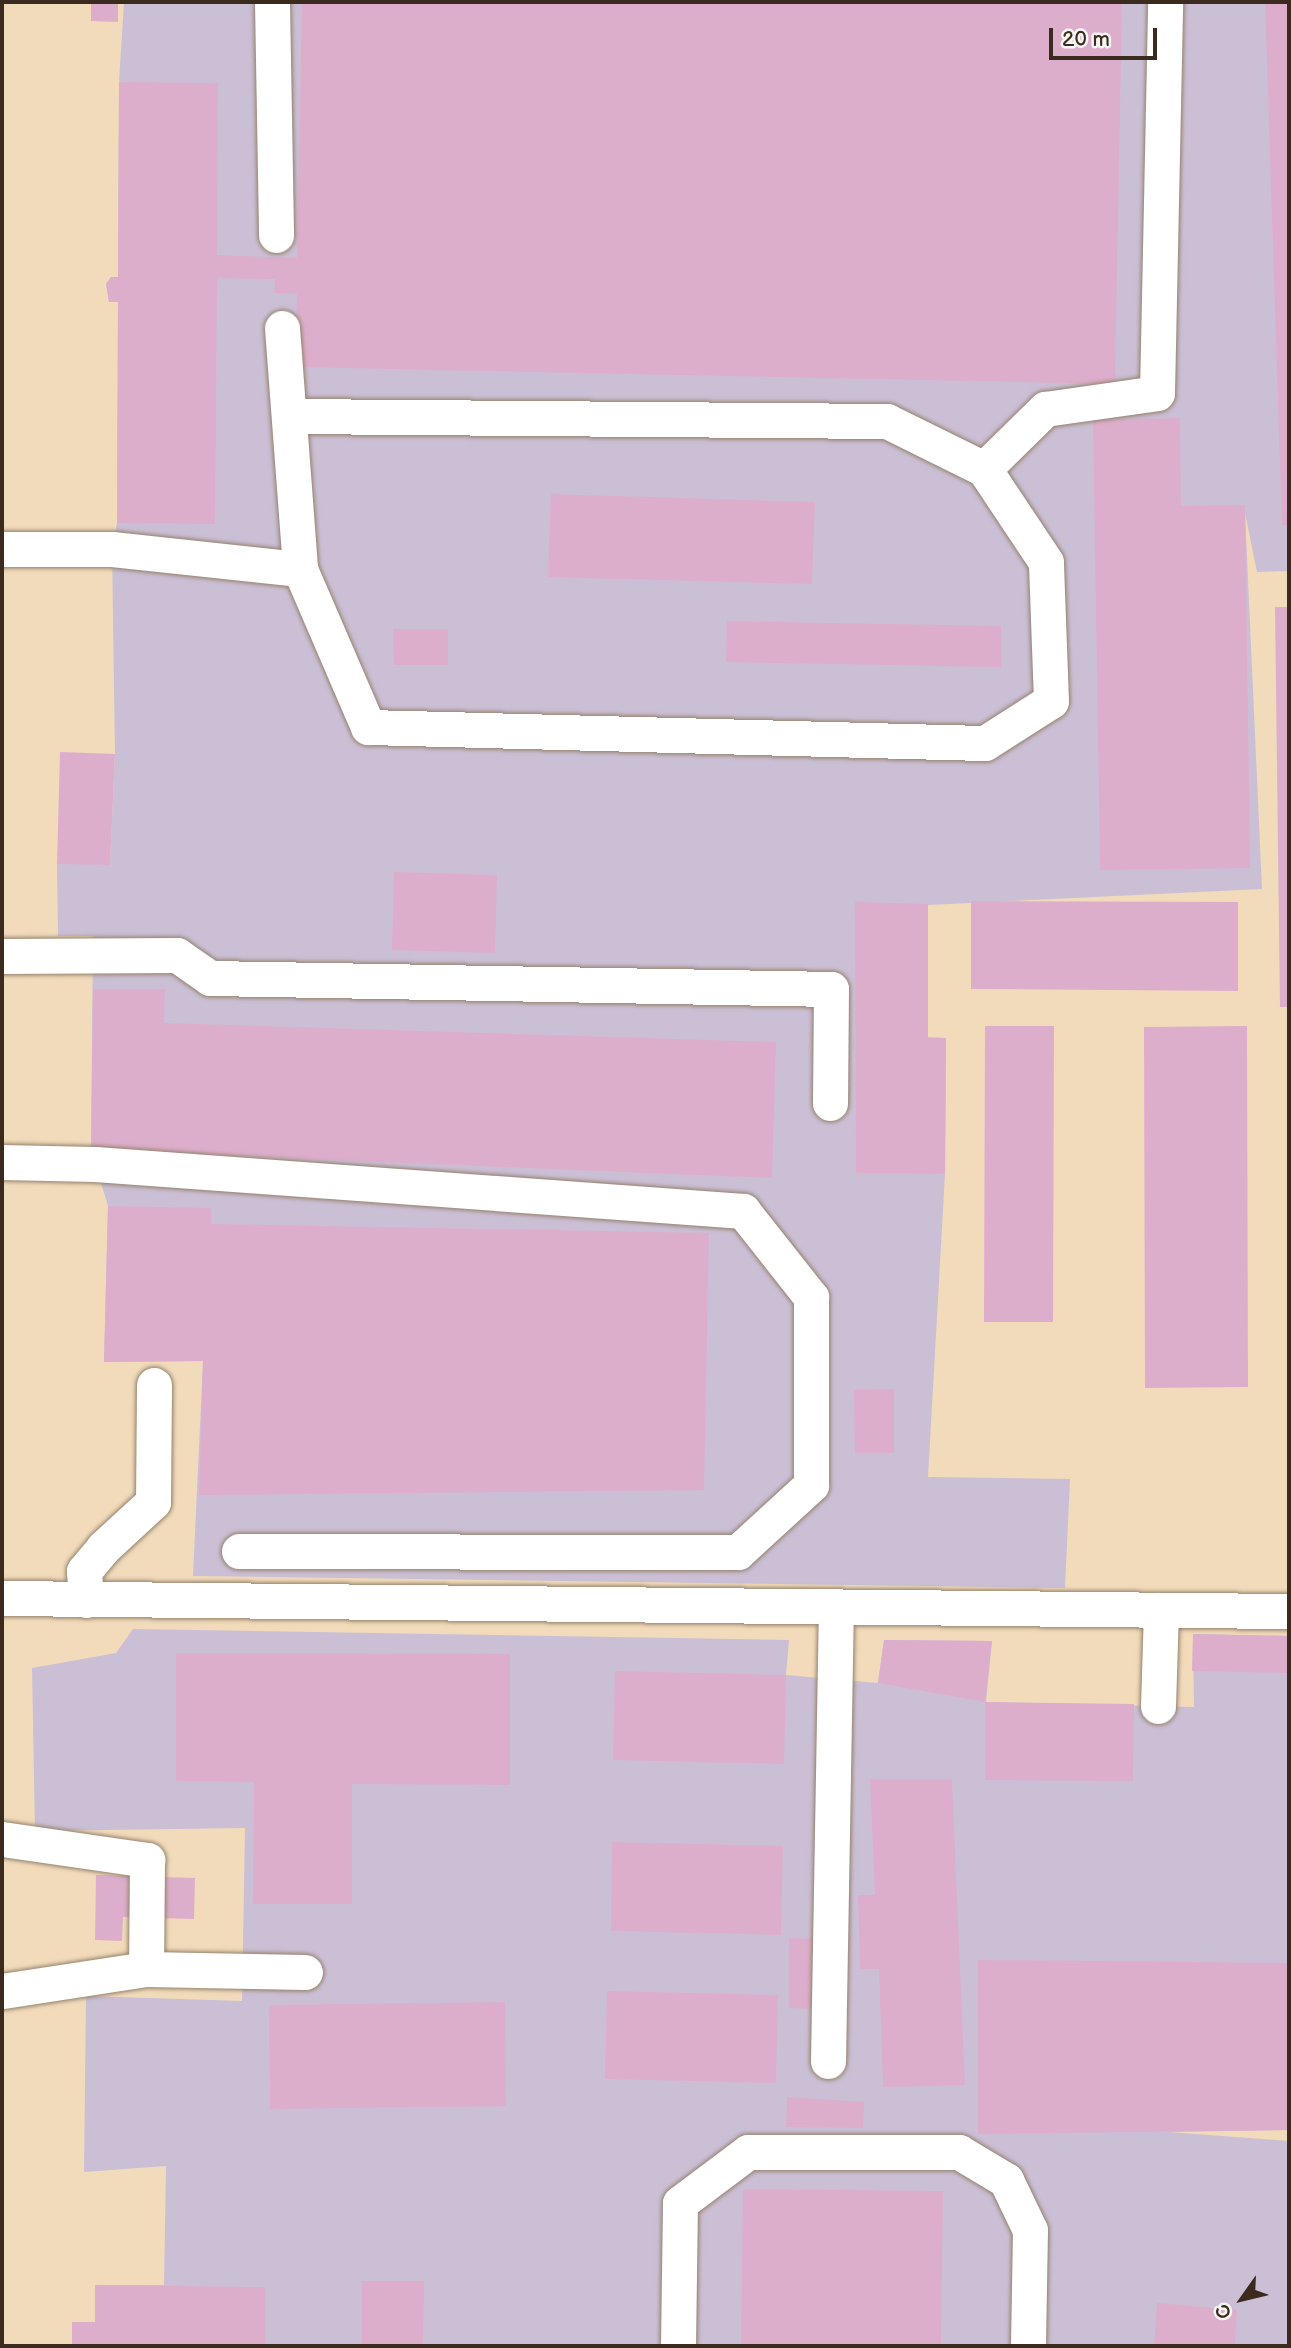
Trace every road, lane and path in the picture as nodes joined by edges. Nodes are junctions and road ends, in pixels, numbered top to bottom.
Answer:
1 (272, 2) edge
2 (1165, 2) edge
3 (276, 235) dead end
4 (282, 328) dead end
5 (289, 415) junction
6 (984, 469) junction
7 (2, 549) edge
8 (300, 569) junction
9 (2, 956) edge
10 (830, 1103) dead end
11 (2, 1161) edge
12 (154, 1385) dead end
13 (239, 1551) dead end
14 (2, 1598) edge
15 (86, 1600) junction
16 (836, 1607) junction
17 (1161, 1609) junction
18 (1289, 1611) edge
19 (1158, 1706) dead end
20 (2, 1839) edge
21 (146, 1969) junction
22 (305, 1972) dead end
23 (2, 1991) edge
24 (828, 2061) dead end
25 (678, 2346) edge
26 (1028, 2346) edge

1 - 3 street
2 - 6 street
4 - 5 street
5 - 6 street
5 - 8 street
6 - 8 street
7 - 8 street
9 - 10 street
11 - 13 street
12 - 15 street
14 - 15 street
15 - 16 street
16 - 17 street
16 - 24 street
17 - 18 street
17 - 19 street
20 - 21 street
21 - 22 street
21 - 23 street
25 - 26 street

